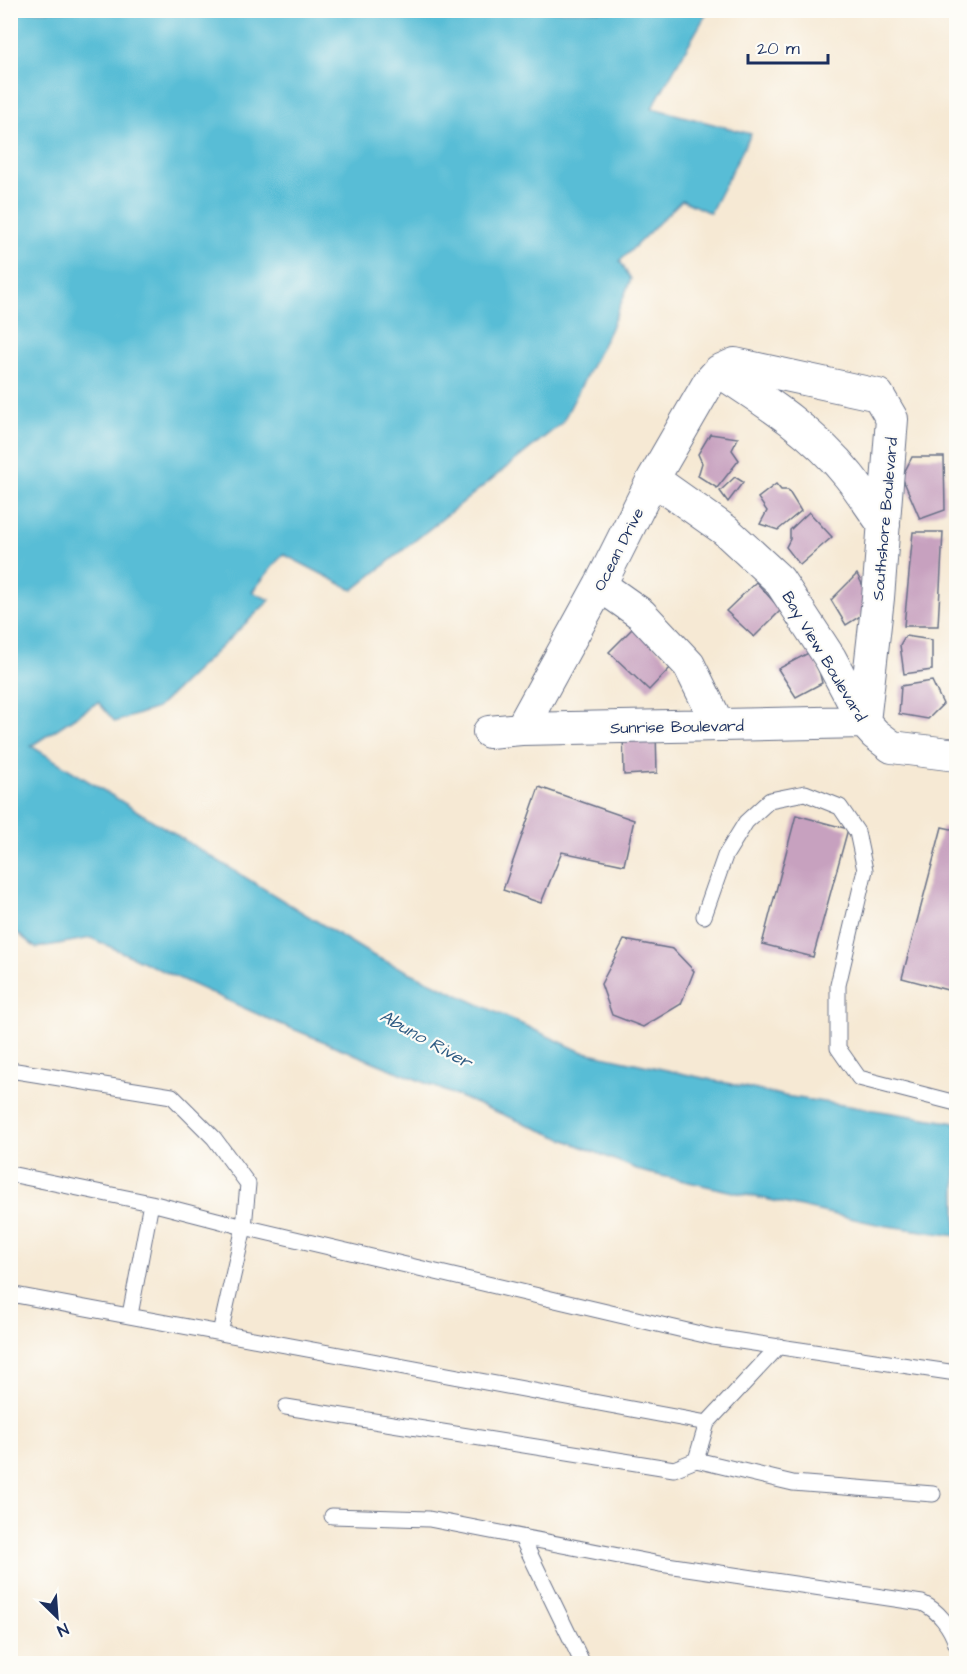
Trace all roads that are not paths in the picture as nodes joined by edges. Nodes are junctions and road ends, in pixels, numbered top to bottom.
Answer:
1 (719, 371) junction
2 (654, 479) junction
3 (884, 525) junction
4 (600, 585) junction
5 (874, 631) junction
6 (830, 658) junction
7 (864, 722) junction
8 (718, 724) junction
9 (521, 729) junction
10 (489, 732) dead end
11 (957, 755) edge
12 (704, 916) dead end
13 (10, 1070) edge
14 (957, 1102) edge
15 (10, 1174) edge
16 (151, 1203) junction
17 (244, 1227) junction
18 (10, 1294) edge
19 (130, 1315) junction
20 (220, 1333) junction
21 (779, 1346) junction
22 (957, 1373) edge
23 (286, 1407) dead end
24 (707, 1423) junction
25 (696, 1461) junction
26 (933, 1494) dead end
27 (332, 1516) dead end
28 (522, 1538) junction
29 (957, 1644) edge
30 (583, 1664) edge

1 - 2 street, Ocean Drive
1 - 3 street
1 - 3 street, Southshore Boulevard
2 - 4 street, Ocean Drive
2 - 6 street, Bay View Boulevard
3 - 5 street, Southshore Boulevard
4 - 8 street
4 - 9 street, Ocean Drive
5 - 6 street, Southshore Boulevard
5 - 7 street, Southshore Boulevard
6 - 7 street, Bay View Boulevard
7 - 8 street, Sunrise Boulevard
7 - 11 street, Bay View Boulevard
8 - 9 street, Sunrise Boulevard
9 - 10 street, Sunrise Boulevard
12 - 14 lane
13 - 17 lane
15 - 16 lane
16 - 17 lane
16 - 19 lane
17 - 20 lane
17 - 21 lane
18 - 19 lane
19 - 20 lane
20 - 24 lane
21 - 22 lane
21 - 24 lane
23 - 25 lane
24 - 25 lane
25 - 26 lane
27 - 28 lane
28 - 29 lane
28 - 30 lane

